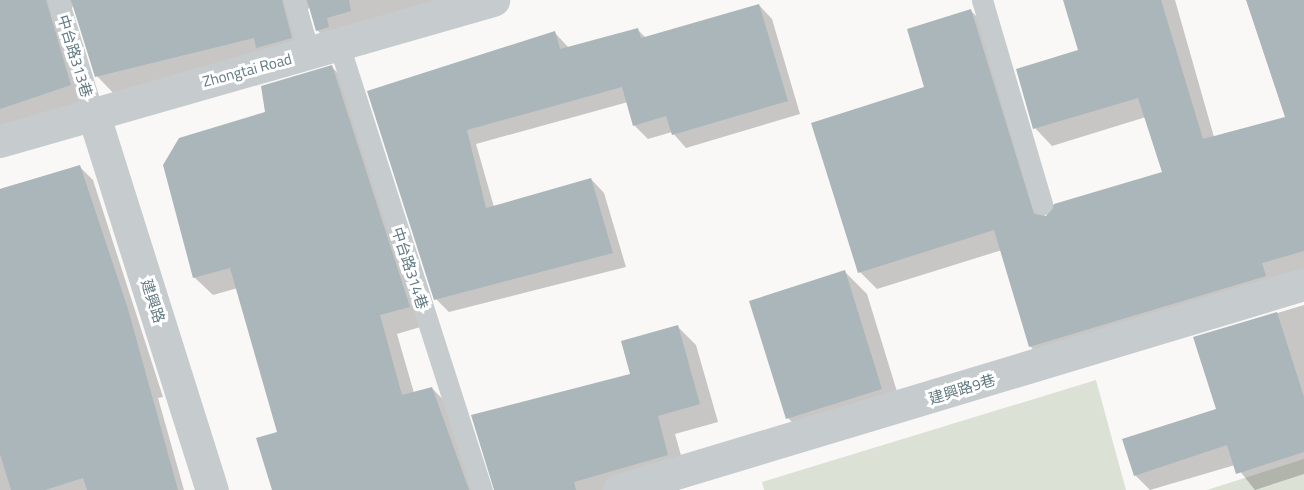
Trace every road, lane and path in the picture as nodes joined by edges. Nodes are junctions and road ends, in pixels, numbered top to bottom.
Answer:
1 (58, 0) edge
2 (294, 0) edge
3 (493, 0) edge
4 (982, 0) edge
5 (324, 49) junction
6 (93, 112) junction
7 (0, 141) edge
8 (1042, 204) dead end
9 (1304, 284) edge
10 (212, 490) edge
11 (482, 490) edge
12 (619, 490) edge

1 - 6 lane, 中台路313巷
2 - 5 lane, 中台路314巷
3 - 5 street, Zhongtai Road
4 - 8 lane
5 - 6 street, Zhongtai Road
5 - 11 lane, 中台路314巷
6 - 7 street, Zhongtai Road
6 - 10 street, 建興路
9 - 12 street, 建興路9巷

